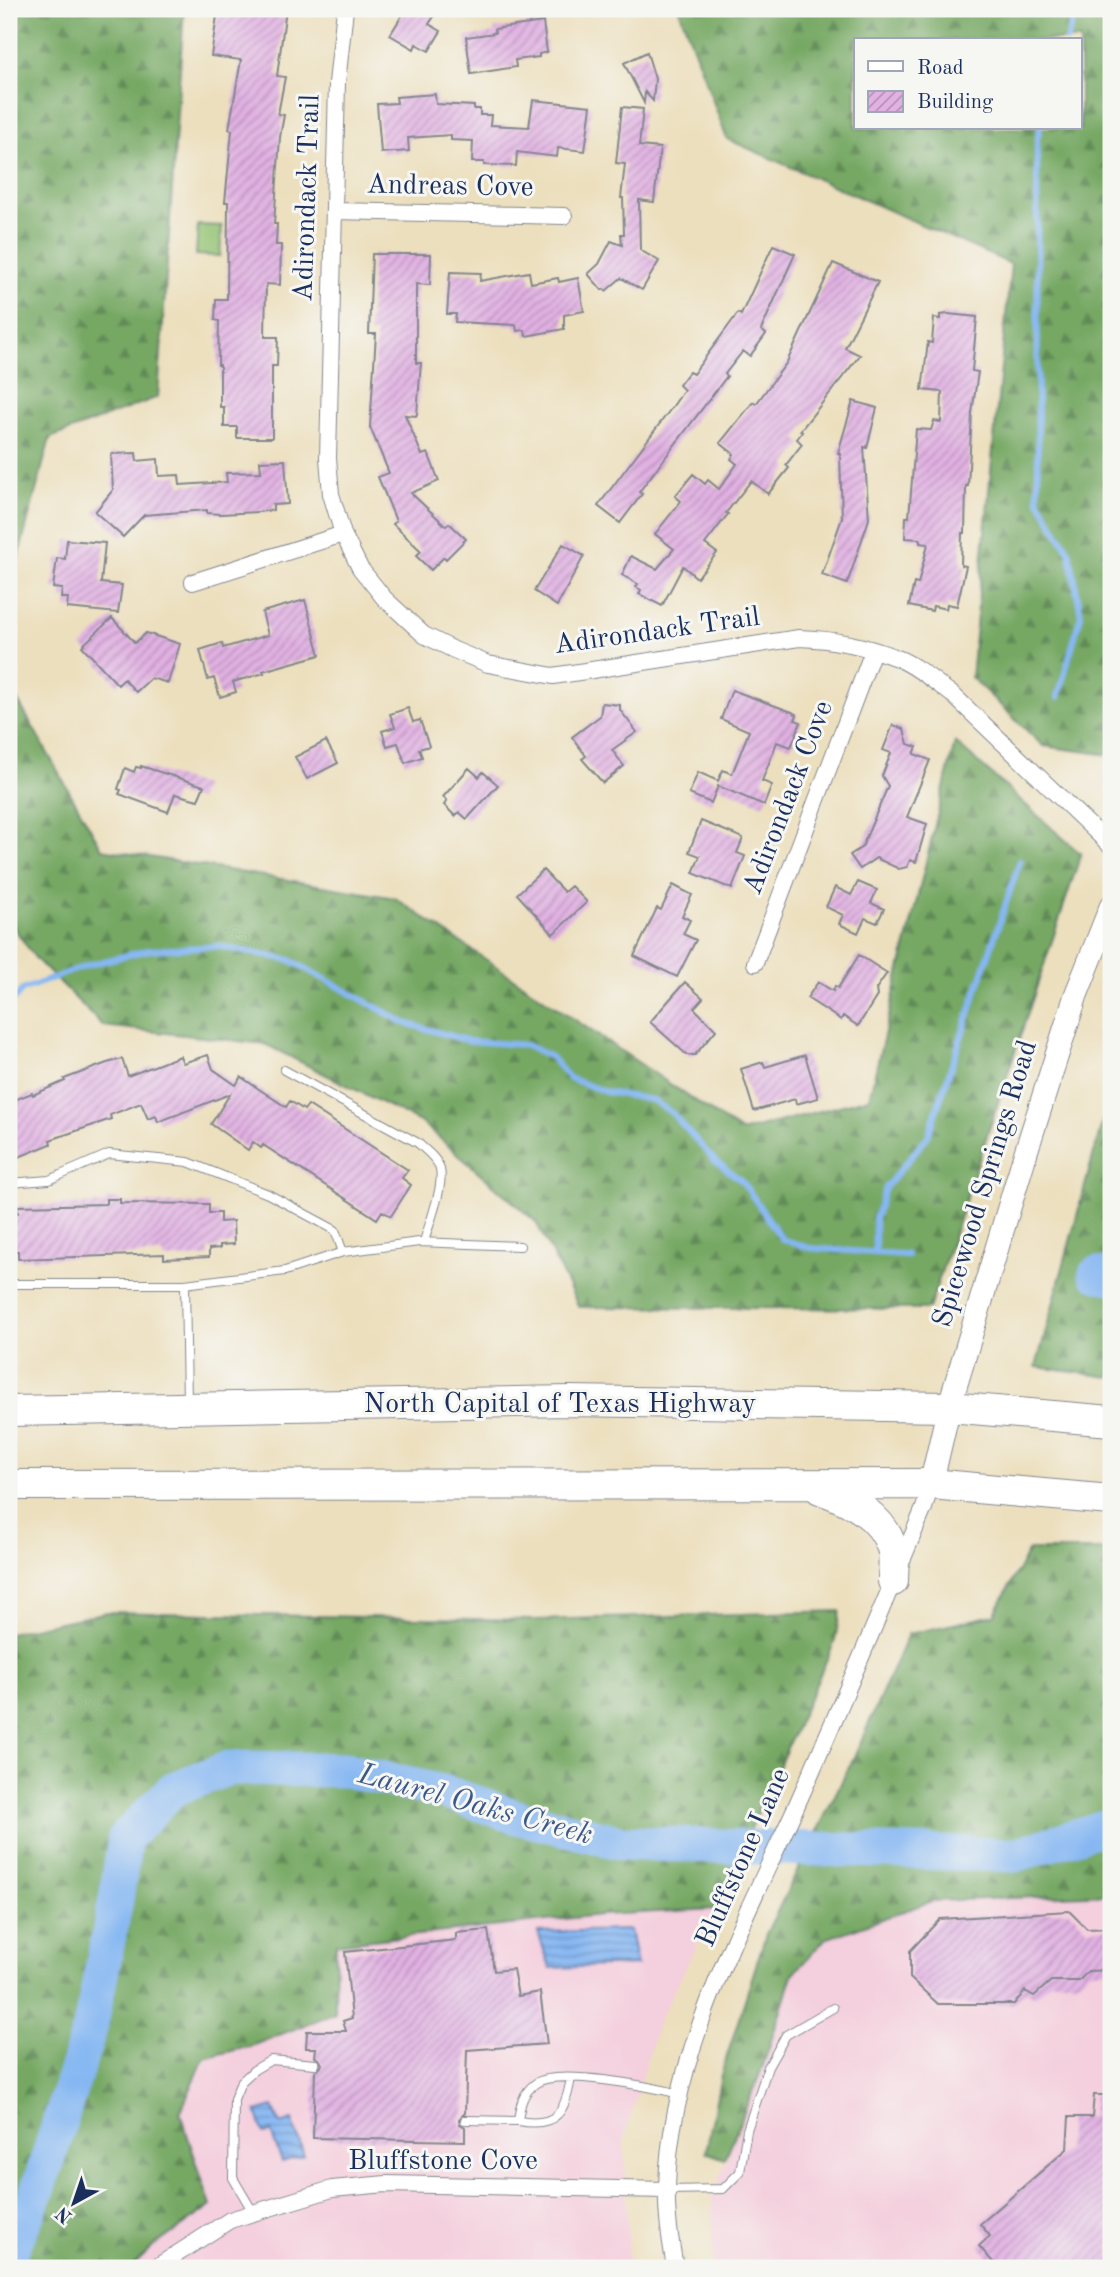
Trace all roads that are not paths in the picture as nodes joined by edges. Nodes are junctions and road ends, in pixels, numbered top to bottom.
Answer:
1 (345, 9) edge
2 (334, 211) junction
3 (564, 216) dead end
4 (343, 534) junction
5 (192, 582) dead end
6 (873, 651) junction
7 (1111, 846) edge
8 (1111, 906) edge
9 (755, 963) dead end
10 (284, 1070) dead end
11 (9, 1183) edge
12 (424, 1242) junction
13 (520, 1246) dead end
14 (343, 1252) junction
15 (9, 1283) edge
16 (185, 1284) junction
17 (949, 1407) junction
18 (187, 1409) junction
19 (9, 1411) edge
20 (1111, 1421) edge
21 (931, 1484) junction
22 (9, 1485) edge
23 (810, 1485) junction
24 (1111, 1500) edge
25 (893, 1581) junction
26 (833, 2008) dead end
27 (315, 2064) dead end
28 (571, 2078) junction
29 (680, 2094) junction
30 (465, 2120) dead end
31 (519, 2121) junction
32 (667, 2190) junction
33 (253, 2212) junction
34 (155, 2268) edge
35 (675, 2268) edge

1 - 2 street, Adirondack Trail
2 - 3 street, Andreas Cove
2 - 4 street, Adirondack Trail
4 - 5 street
4 - 6 street, Adirondack Trail
6 - 7 street, Adirondack Trail
6 - 9 street, Adirondack Cove
8 - 17 main road, Spicewood Springs Road
10 - 12 lane
11 - 14 lane
12 - 13 lane
12 - 14 lane
14 - 16 lane
15 - 16 lane
16 - 18 lane
17 - 18 highway, North Capital of Texas Highway
17 - 20 highway, North Capital of Texas Highway
17 - 21 main road, Spicewood Springs Road
18 - 19 highway, North Capital of Texas Highway
21 - 23 highway
21 - 24 highway
21 - 25 street, Bluffstone Lane
22 - 23 highway
23 - 25 highway
25 - 29 street, Bluffstone Lane
26 - 32 lane
27 - 33 lane
28 - 29 lane
28 - 31 lane
28 - 31 lane
29 - 32 street, Bluffstone Lane
30 - 31 lane
32 - 33 street, Bluffstone Cove
32 - 35 street, Bluffstone Lane
33 - 34 street, Bluffstone Cove

